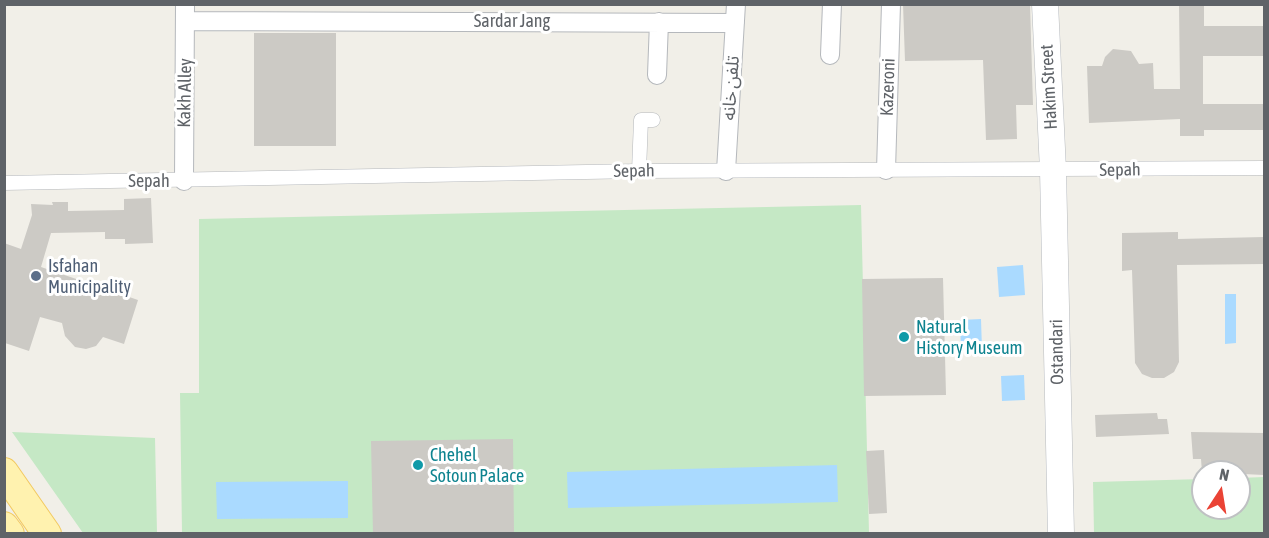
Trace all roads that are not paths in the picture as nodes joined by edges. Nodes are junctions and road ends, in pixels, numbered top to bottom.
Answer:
1 (832, 4) edge
2 (891, 4) edge
3 (1045, 4) edge
4 (185, 13) edge
5 (288, 13) edge
6 (415, 13) edge
7 (470, 13) edge
8 (735, 14) edge
9 (659, 22) junction
10 (831, 55) dead end
11 (657, 75) dead end
12 (653, 120) dead end
13 (1264, 168) edge
14 (886, 170) junction
15 (1053, 170) junction
16 (639, 171) junction
17 (726, 171) junction
18 (184, 181) junction
19 (4, 183) edge
20 (4, 472) edge
21 (13, 501) edge
22 (4, 526) edge
23 (10, 534) edge
24 (47, 534) edge
25 (1061, 534) edge

1 - 10 street
2 - 14 street, Kazeroni
3 - 15 main road, Hakim Street
4 - 5 street, Sardar Jang
4 - 18 street, Kakh Alley
5 - 6 street, Sardar Jang
6 - 7 street, Sardar Jang
7 - 9 street, Sardar Jang
8 - 9 street, Sardar Jang
8 - 17 street, تلفن خانه
9 - 11 street
12 - 16 street
13 - 15 street, Sepah
14 - 15 street, Sepah
14 - 17 street, Sepah
15 - 25 main road, Ostandari
16 - 17 street, Sepah
16 - 18 street, Sepah
18 - 19 street, Sepah
20 - 21 main road
21 - 24 main road
22 - 23 main road

